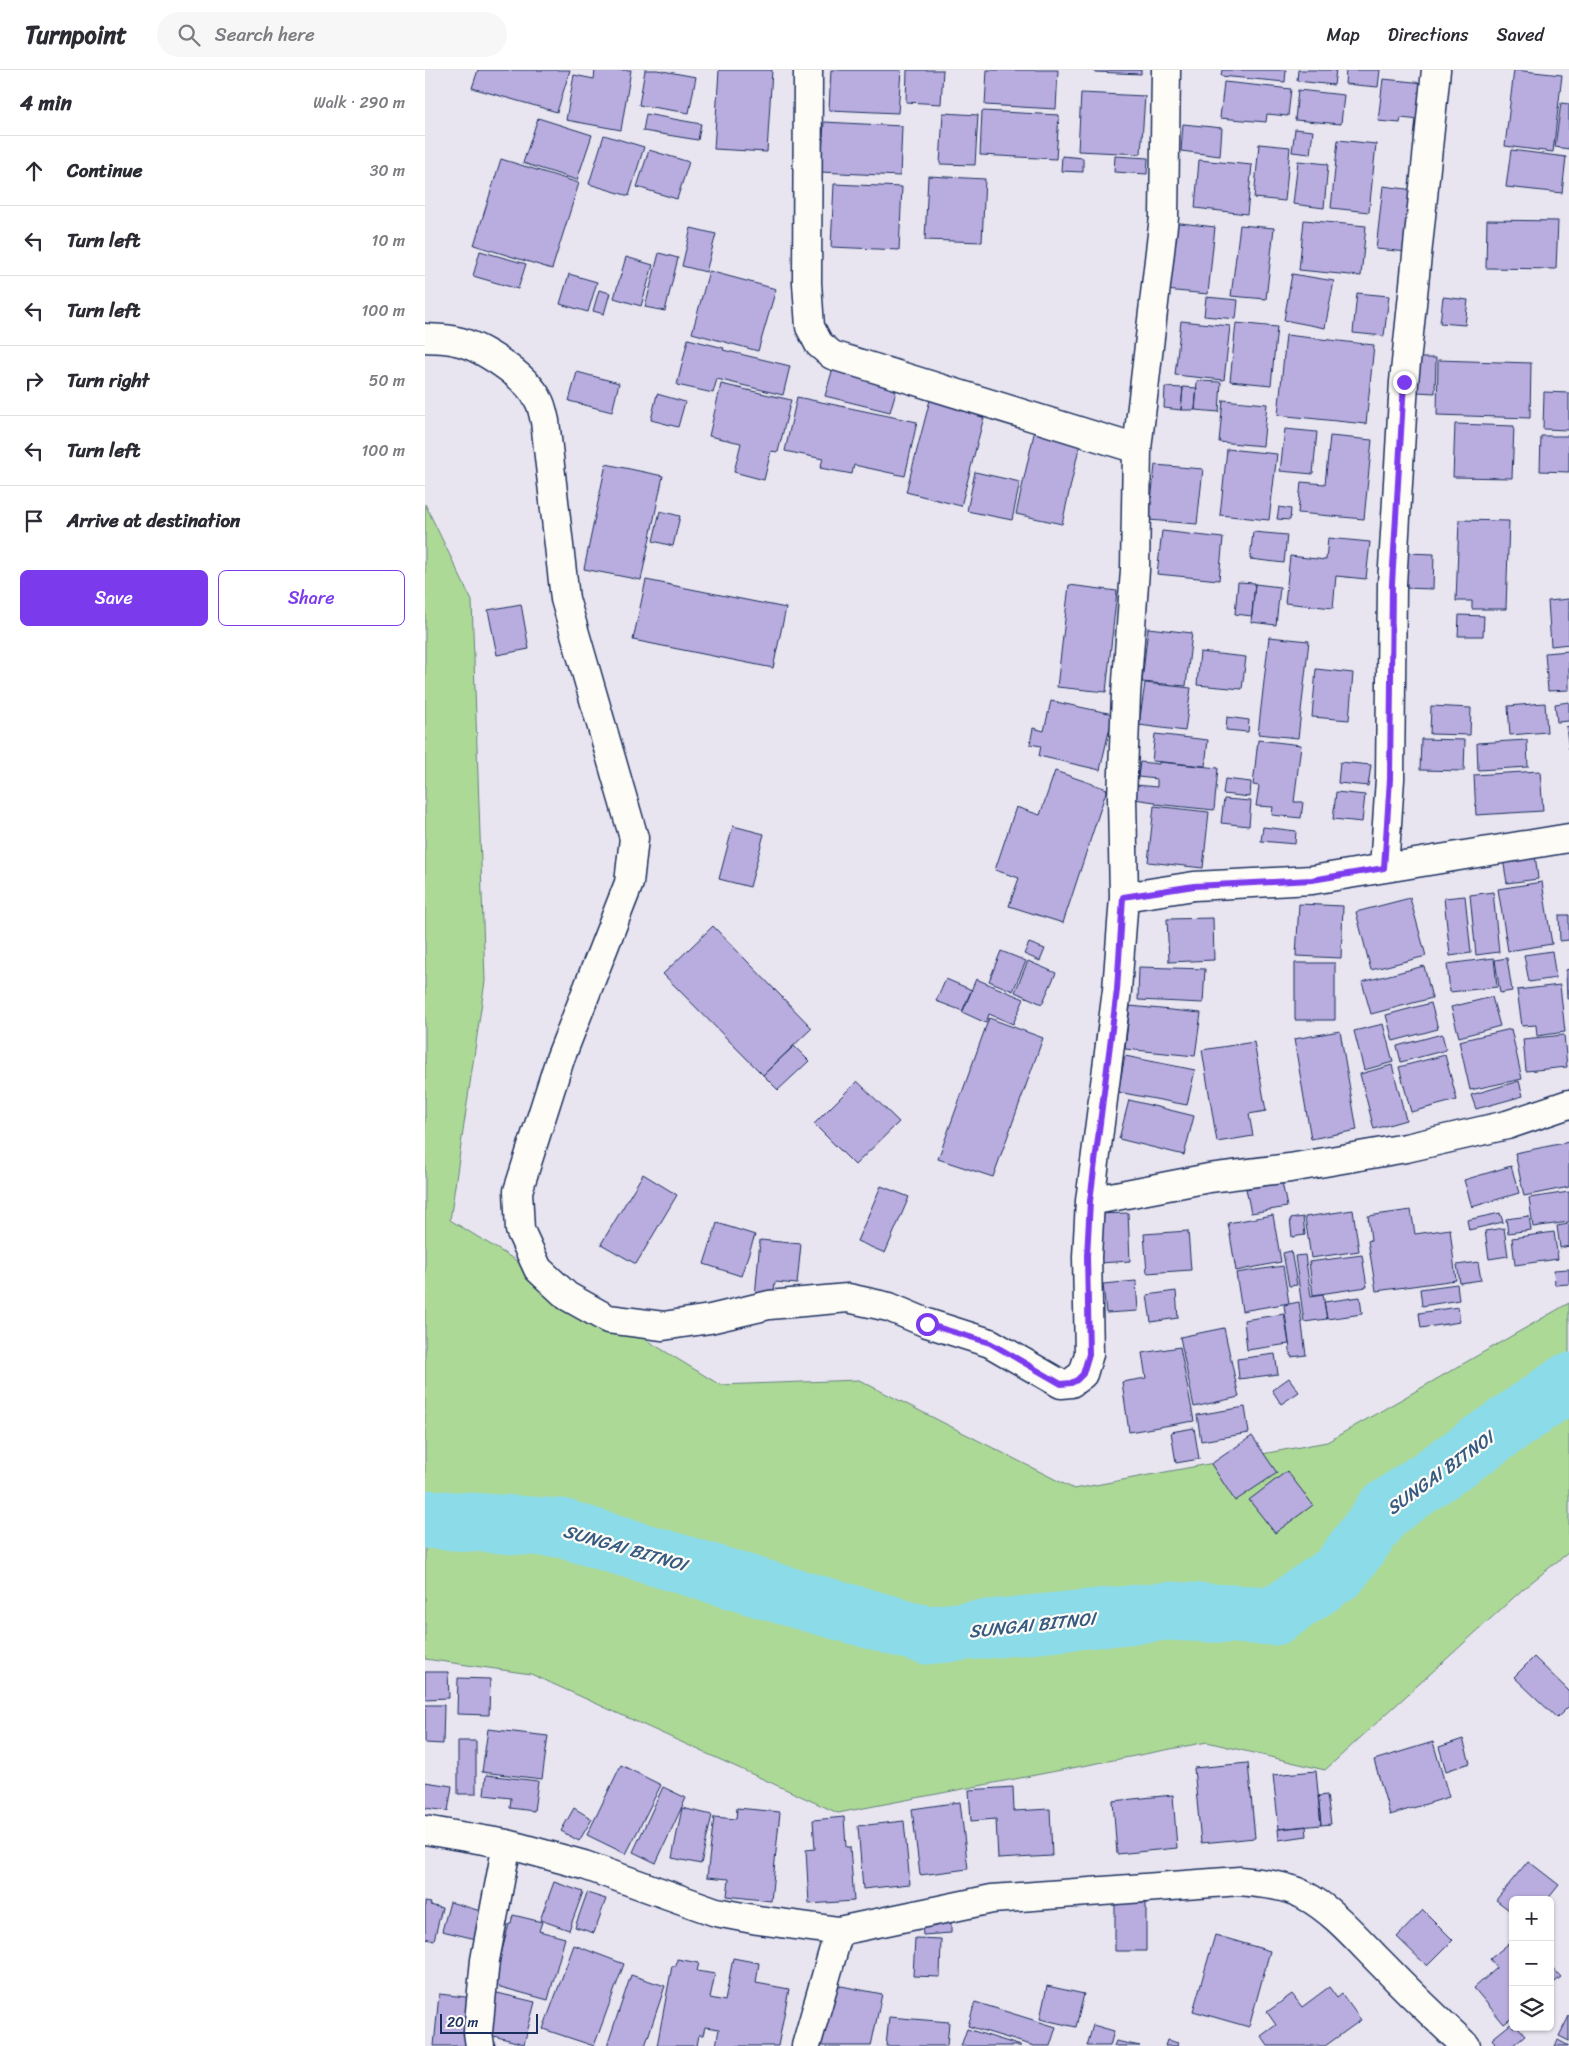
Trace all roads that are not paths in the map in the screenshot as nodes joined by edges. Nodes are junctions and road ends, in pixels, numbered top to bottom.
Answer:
1 (808, 70) edge
2 (1166, 70) edge
3 (1436, 70) edge
4 (425, 338) edge
5 (1137, 449) junction
6 (1569, 838) edge
7 (1384, 868) junction
8 (1123, 897) junction
9 (1569, 1104) edge
10 (1090, 1201) junction
11 (425, 1830) edge
12 (507, 1844) junction
13 (839, 1931) junction
14 (480, 2046) edge
15 (806, 2046) edge
16 (1466, 2046) edge

1 - 5 street
2 - 5 street
3 - 7 street
4 - 10 street
5 - 8 street
6 - 7 street
7 - 8 street
8 - 10 street
9 - 10 street
11 - 12 street
12 - 13 street
12 - 14 street
13 - 15 street
13 - 16 street

